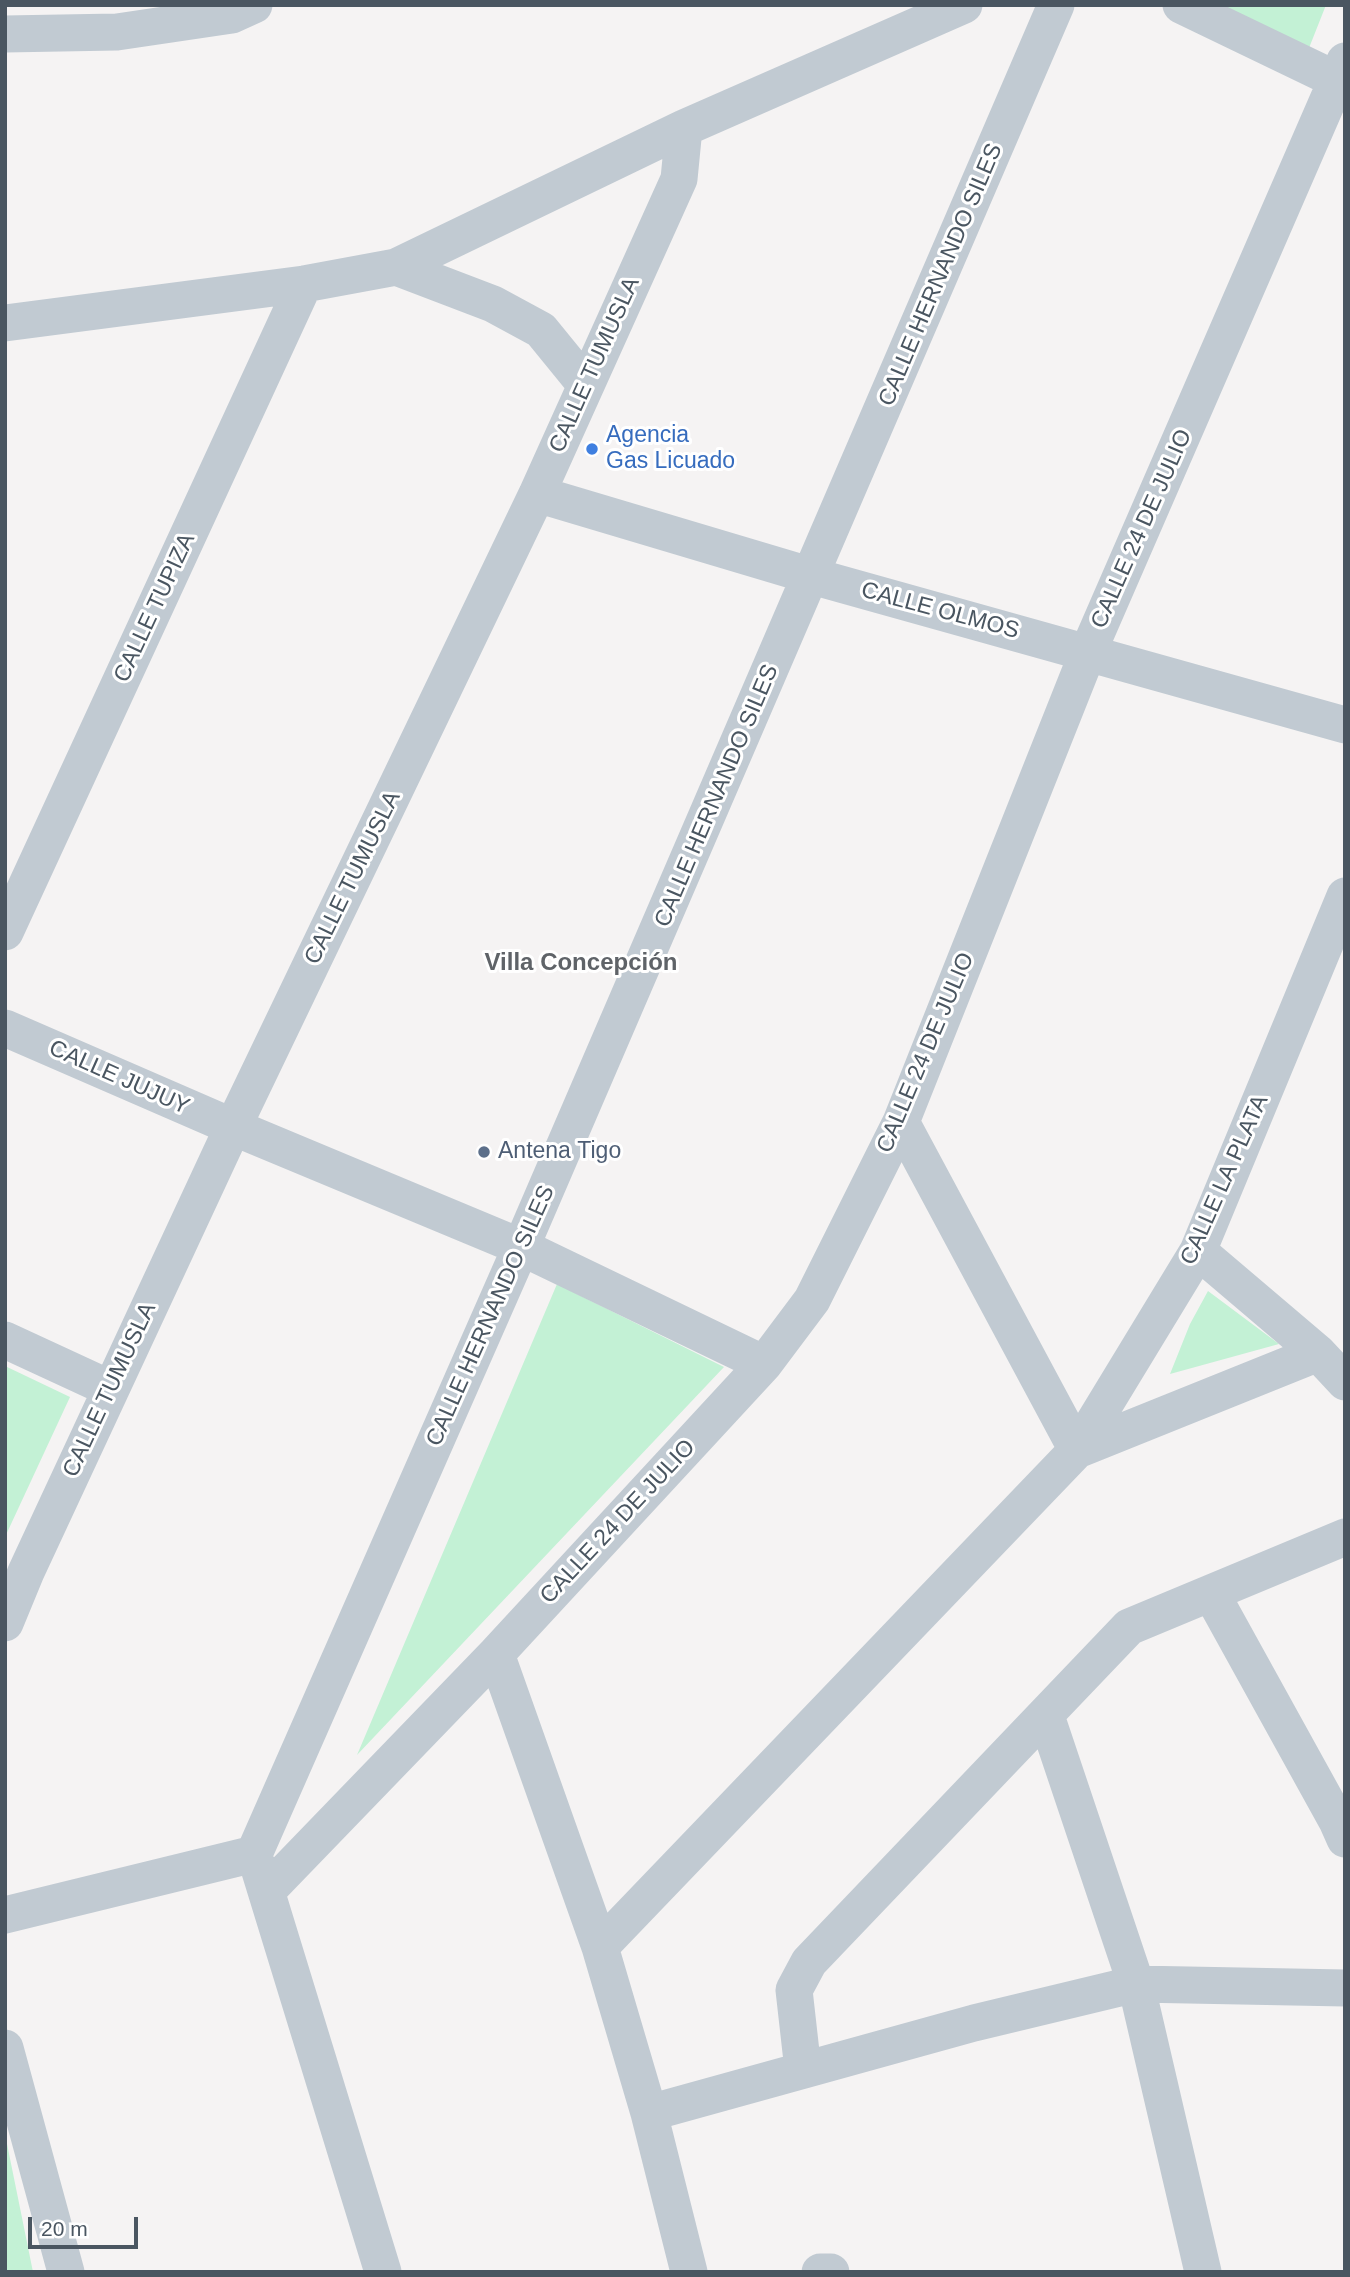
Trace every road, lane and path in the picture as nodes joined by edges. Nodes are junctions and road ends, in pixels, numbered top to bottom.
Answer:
1 (254, 5) edge
2 (964, 5) edge
3 (1056, 5) edge
4 (1181, 5) edge
5 (5, 34) edge
6 (1342, 75) edge
7 (684, 128) junction
8 (396, 267) junction
9 (304, 284) junction
10 (5, 323) edge
11 (585, 384) junction
12 (537, 494) junction
13 (812, 576) junction
14 (1088, 652) junction
15 (1345, 725) edge
16 (1345, 896) edge
17 (5, 932) edge
18 (5, 1028) edge
19 (901, 1122) junction
20 (233, 1127) junction
21 (521, 1247) junction
22 (1198, 1251) junction
23 (5, 1340) edge
24 (1318, 1353) junction
25 (765, 1364) junction
26 (1345, 1382) edge
27 (111, 1389) junction
28 (1077, 1450) junction
29 (1345, 1537) edge
30 (1211, 1593) junction
31 (5, 1623) edge
32 (496, 1654) junction
33 (1046, 1716) junction
34 (1345, 1839) edge
35 (254, 1854) junction
36 (267, 1891) junction
37 (5, 1915) edge
38 (600, 1947) junction
39 (1136, 1984) junction
40 (1345, 1988) edge
41 (5, 2048) edge
42 (803, 2070) junction
43 (649, 2113) junction
44 (66, 2272) edge
45 (383, 2272) edge
46 (690, 2272) edge
47 (820, 2272) edge
48 (831, 2272) edge
49 (1203, 2272) edge

1 - 5 street
2 - 7 street
3 - 13 street, CALLE HERNANDO SILES
4 - 6 street
6 - 14 street, CALLE 24 DE JULIO
7 - 8 street
7 - 11 street, CALLE TUMUSLA
8 - 9 street
8 - 11 street
9 - 10 street
9 - 17 street, CALLE TUPIZA
11 - 12 street, CALLE TUMUSLA
12 - 13 street, CALLE OLMOS
12 - 20 street, CALLE TUMUSLA
13 - 14 street, CALLE OLMOS
13 - 21 street, CALLE HERNANDO SILES
14 - 15 street, CALLE OLMOS
14 - 19 street, CALLE 24 DE JULIO
16 - 22 street, CALLE LA PLATA
18 - 20 street, CALLE JUJUY
19 - 25 street, CALLE 24 DE JULIO
19 - 28 street
20 - 21 street, CALLE JUJUY
20 - 27 street, CALLE TUMUSLA
21 - 25 street, CALLE JUJUY
21 - 35 street, CALLE HERNANDO SILES
22 - 24 street
22 - 28 street, CALLE LA PLATA
23 - 27 street
24 - 26 street
24 - 28 street
25 - 32 street, CALLE 24 DE JULIO
27 - 31 street, CALLE TUMUSLA
28 - 38 street
29 - 30 street
30 - 33 street
30 - 34 street
32 - 36 street, CALLE 24 DE JULIO
32 - 38 street
33 - 39 street
33 - 42 street
35 - 36 street
35 - 37 street
36 - 45 street
38 - 43 street
39 - 40 street
39 - 42 street
39 - 49 street
41 - 44 street
42 - 43 street
43 - 46 street
47 - 48 street

